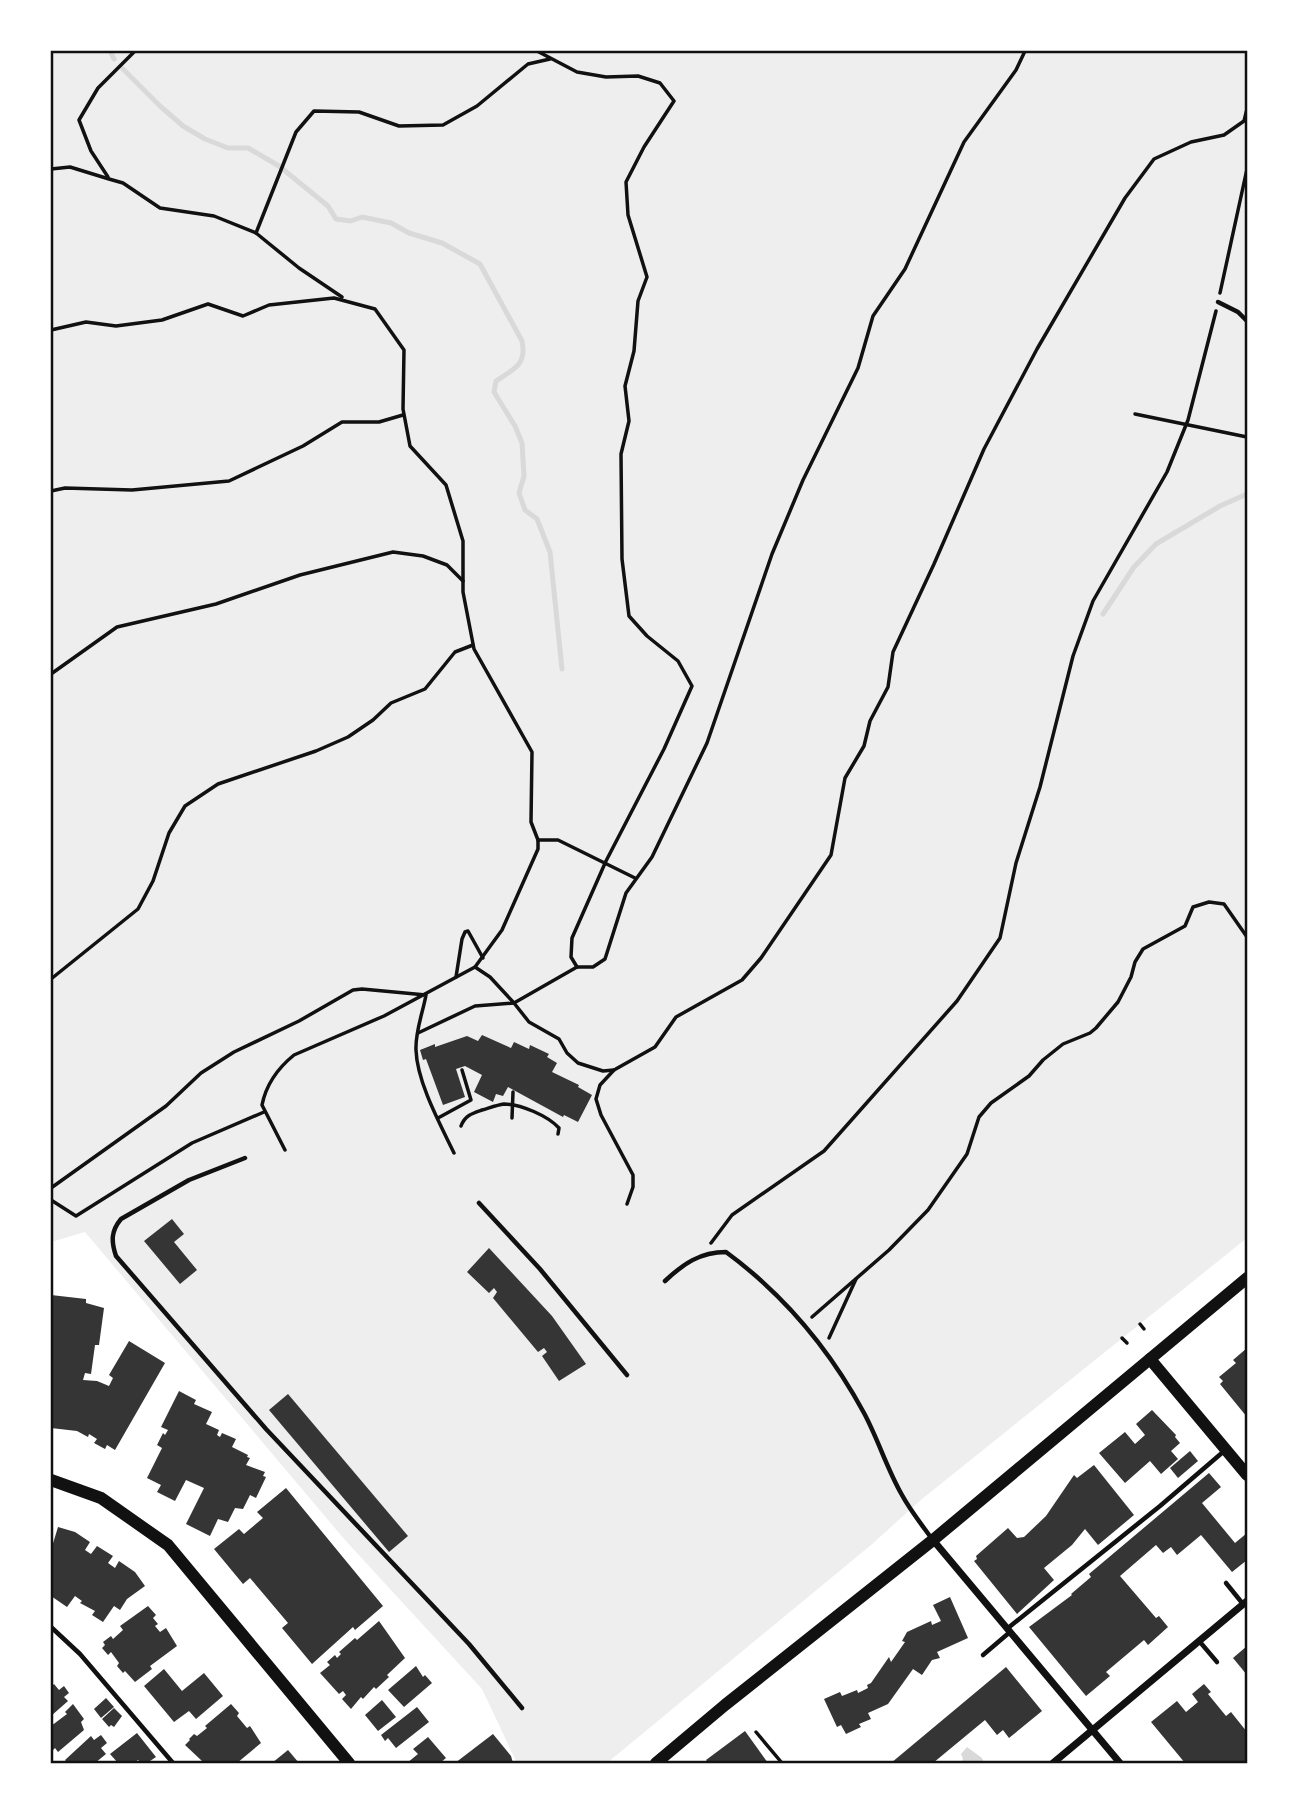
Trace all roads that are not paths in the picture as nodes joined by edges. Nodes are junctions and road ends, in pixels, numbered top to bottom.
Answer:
1 (1218, 302) road end
2 (1247, 321) edge
3 (244, 1158) dead end
4 (480, 1203) dead end
5 (1247, 1279) edge
6 (664, 1281) dead end
7 (1150, 1359) junction
8 (627, 1375) dead end
9 (1225, 1450) junction
10 (1247, 1475) edge
11 (51, 1479) edge
12 (933, 1539) junction
13 (1226, 1583) dead end
14 (1245, 1602) edge
15 (51, 1627) edge
16 (1009, 1630) junction
17 (1199, 1641) junction
18 (983, 1655) dead end
19 (1217, 1662) dead end
20 (522, 1708) dead end
21 (1092, 1730) junction
22 (173, 1763) edge
23 (349, 1763) edge
24 (656, 1763) edge
25 (1053, 1763) edge
26 (1120, 1763) edge

1 - 2 lane
3 - 20 lane
4 - 8 lane
5 - 7 main road
6 - 12 lane
7 - 9 main road
7 - 12 main road
9 - 10 main road
9 - 16 lane
11 - 23 main road
12 - 16 street
12 - 24 main road
13 - 14 lane
14 - 17 street
15 - 22 lane
16 - 18 lane
16 - 21 street
17 - 19 lane
17 - 21 street
21 - 25 street
21 - 26 street

